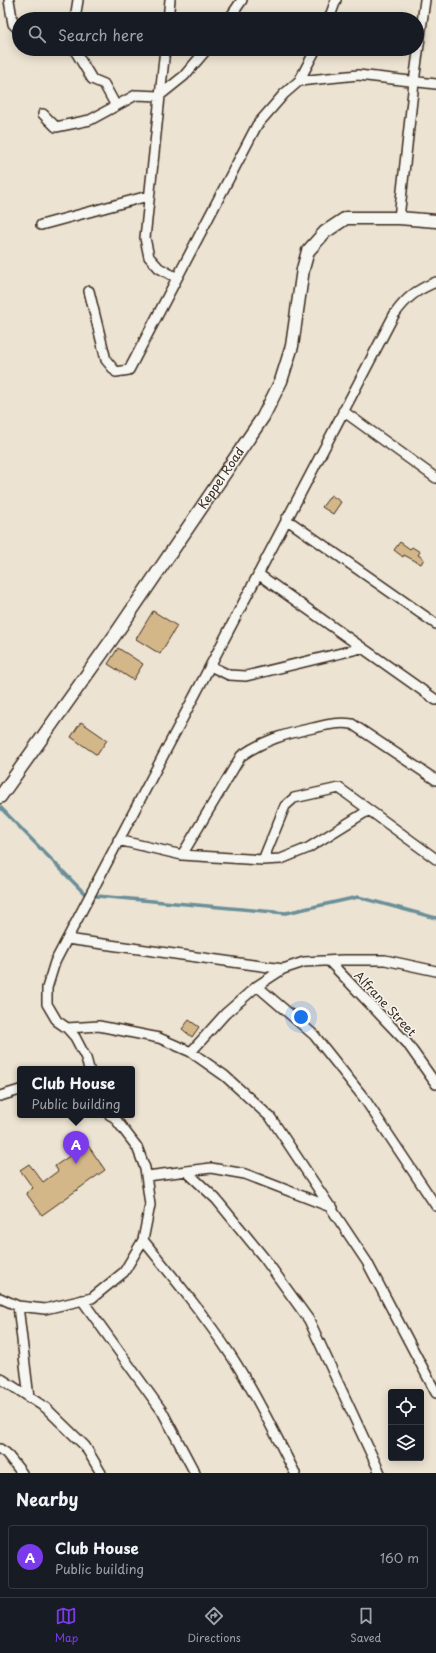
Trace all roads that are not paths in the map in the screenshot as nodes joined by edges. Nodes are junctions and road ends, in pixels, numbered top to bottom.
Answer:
1 (8, 0) edge
2 (78, 0) edge
3 (170, 0) edge
4 (242, 0) edge
5 (336, 0) edge
6 (425, 0) edge
7 (76, 12) edge
8 (169, 12) edge
9 (234, 12) edge
10 (332, 12) edge
11 (423, 12) edge
12 (12, 19) edge
13 (78, 56) edge
14 (164, 56) edge
15 (201, 56) edge
16 (312, 56) edge
17 (417, 56) edge
18 (299, 81) junction
19 (414, 82) junction
20 (436, 84) edge
21 (159, 96) junction
22 (116, 106) junction
23 (44, 114) dead end
24 (148, 196) junction
25 (399, 218) junction
26 (436, 221) edge
27 (41, 225) dead end
28 (177, 278) junction
29 (436, 282) edge
30 (89, 292) dead end
31 (343, 411) junction
32 (436, 478) edge
33 (286, 520) junction
34 (258, 574) junction
35 (436, 624) edge
36 (362, 648) junction
37 (210, 666) junction
38 (436, 700) edge
39 (436, 780) edge
40 (0, 797) edge
41 (369, 810) junction
42 (118, 840) junction
43 (182, 855) junction
44 (436, 859) edge
45 (262, 860) junction
46 (67, 939) junction
47 (329, 961) junction
48 (283, 969) junction
49 (435, 972) edge
50 (257, 986) junction
51 (67, 1028) junction
52 (191, 1052) junction
53 (88, 1066) edge
54 (436, 1084) edge
55 (17, 1091) edge
56 (0, 1096) edge
57 (115, 1118) edge
58 (186, 1171) junction
59 (146, 1176) junction
60 (436, 1206) edge
61 (332, 1208) junction
62 (143, 1240) junction
63 (0, 1298) edge
64 (82, 1300) junction
65 (18, 1306) junction
66 (0, 1378) edge
67 (436, 1394) edge
68 (29, 1398) junction
69 (0, 1449) edge
70 (22, 1473) edge
71 (101, 1473) edge
72 (195, 1473) edge
73 (295, 1473) edge
74 (380, 1473) edge

1 - 12 street
2 - 7 street
3 - 8 street
4 - 9 street
5 - 10 street
6 - 11 street
13 - 22 street
14 - 21 street
15 - 21 street
16 - 18 street
17 - 19 street
18 - 19 street
18 - 28 street
19 - 20 street
19 - 25 street
21 - 22 street
21 - 24 street
22 - 23 street
24 - 27 street
24 - 28 street
25 - 26 street, Keppel Road
25 - 40 street, Keppel Road
28 - 30 street
29 - 31 street
31 - 32 street
31 - 33 street
33 - 34 street
33 - 35 street
34 - 36 street
34 - 37 street
36 - 37 street
36 - 38 street
37 - 42 street
39 - 43 street
41 - 44 street
41 - 45 street
41 - 45 street
42 - 43 street
42 - 46 street
43 - 45 street
46 - 48 street
46 - 51 street
47 - 48 street
47 - 49 street
47 - 54 street, Alfrane Street
48 - 50 street
50 - 52 street
50 - 60 street
51 - 52 street
51 - 53 street
52 - 61 street
55 - 56 street
57 - 59 street
58 - 59 street
58 - 61 street
58 - 74 street
59 - 62 street
61 - 67 street
62 - 64 street
62 - 73 street
63 - 65 street
64 - 65 street
64 - 72 street
65 - 68 street
66 - 68 street
68 - 71 street
69 - 70 street

